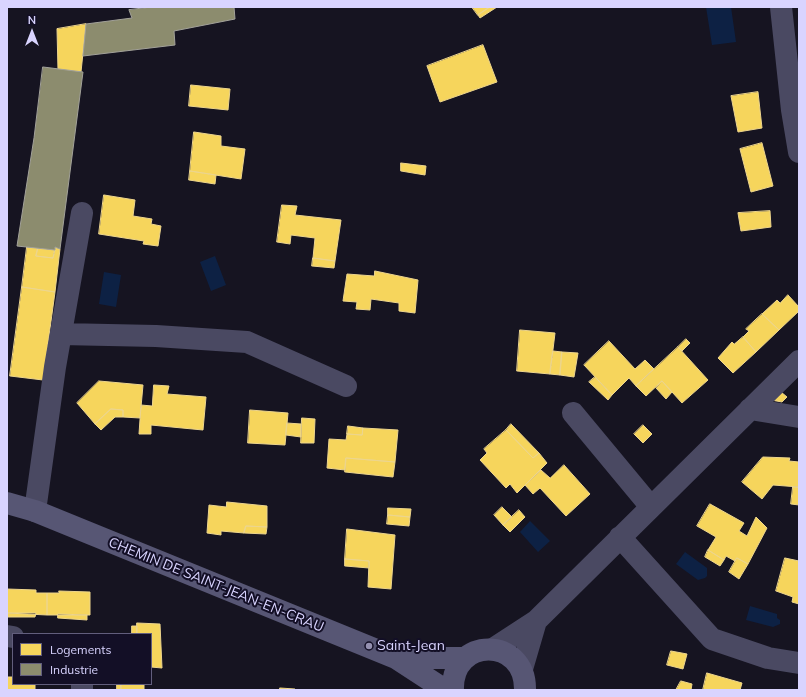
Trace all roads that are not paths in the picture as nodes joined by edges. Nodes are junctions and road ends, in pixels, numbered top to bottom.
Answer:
1 (781, 7) edge
2 (799, 152) edge
3 (82, 214) dead end
4 (61, 334) junction
5 (799, 361) edge
6 (346, 386) dead end
7 (750, 409) junction
8 (573, 413) dead end
9 (799, 417) edge
10 (7, 496) edge
11 (7, 503) edge
12 (651, 507) junction
13 (35, 512) junction
14 (620, 537) junction
15 (536, 621) junction
16 (493, 649) junction
17 (396, 658) junction
18 (464, 658) junction
19 (799, 663) edge
20 (527, 682) edge
21 (445, 690) edge
22 (453, 690) edge

1 - 2 street
3 - 4 street
4 - 6 street
4 - 13 street
5 - 7 street
7 - 9 street
7 - 12 street
8 - 12 street
10 - 13 street, CHEMIN DE SAINT-JEAN-EN-CRAU
11 - 13 street, CHEMIN DE SAINT-JEAN-EN-CRAU
12 - 14 street
13 - 17 street, CHEMIN DE SAINT-JEAN-EN-CRAU
14 - 15 street
14 - 19 street
15 - 16 street
15 - 20 street
16 - 18 street
16 - 20 street
17 - 18 street
17 - 21 street
18 - 22 street

